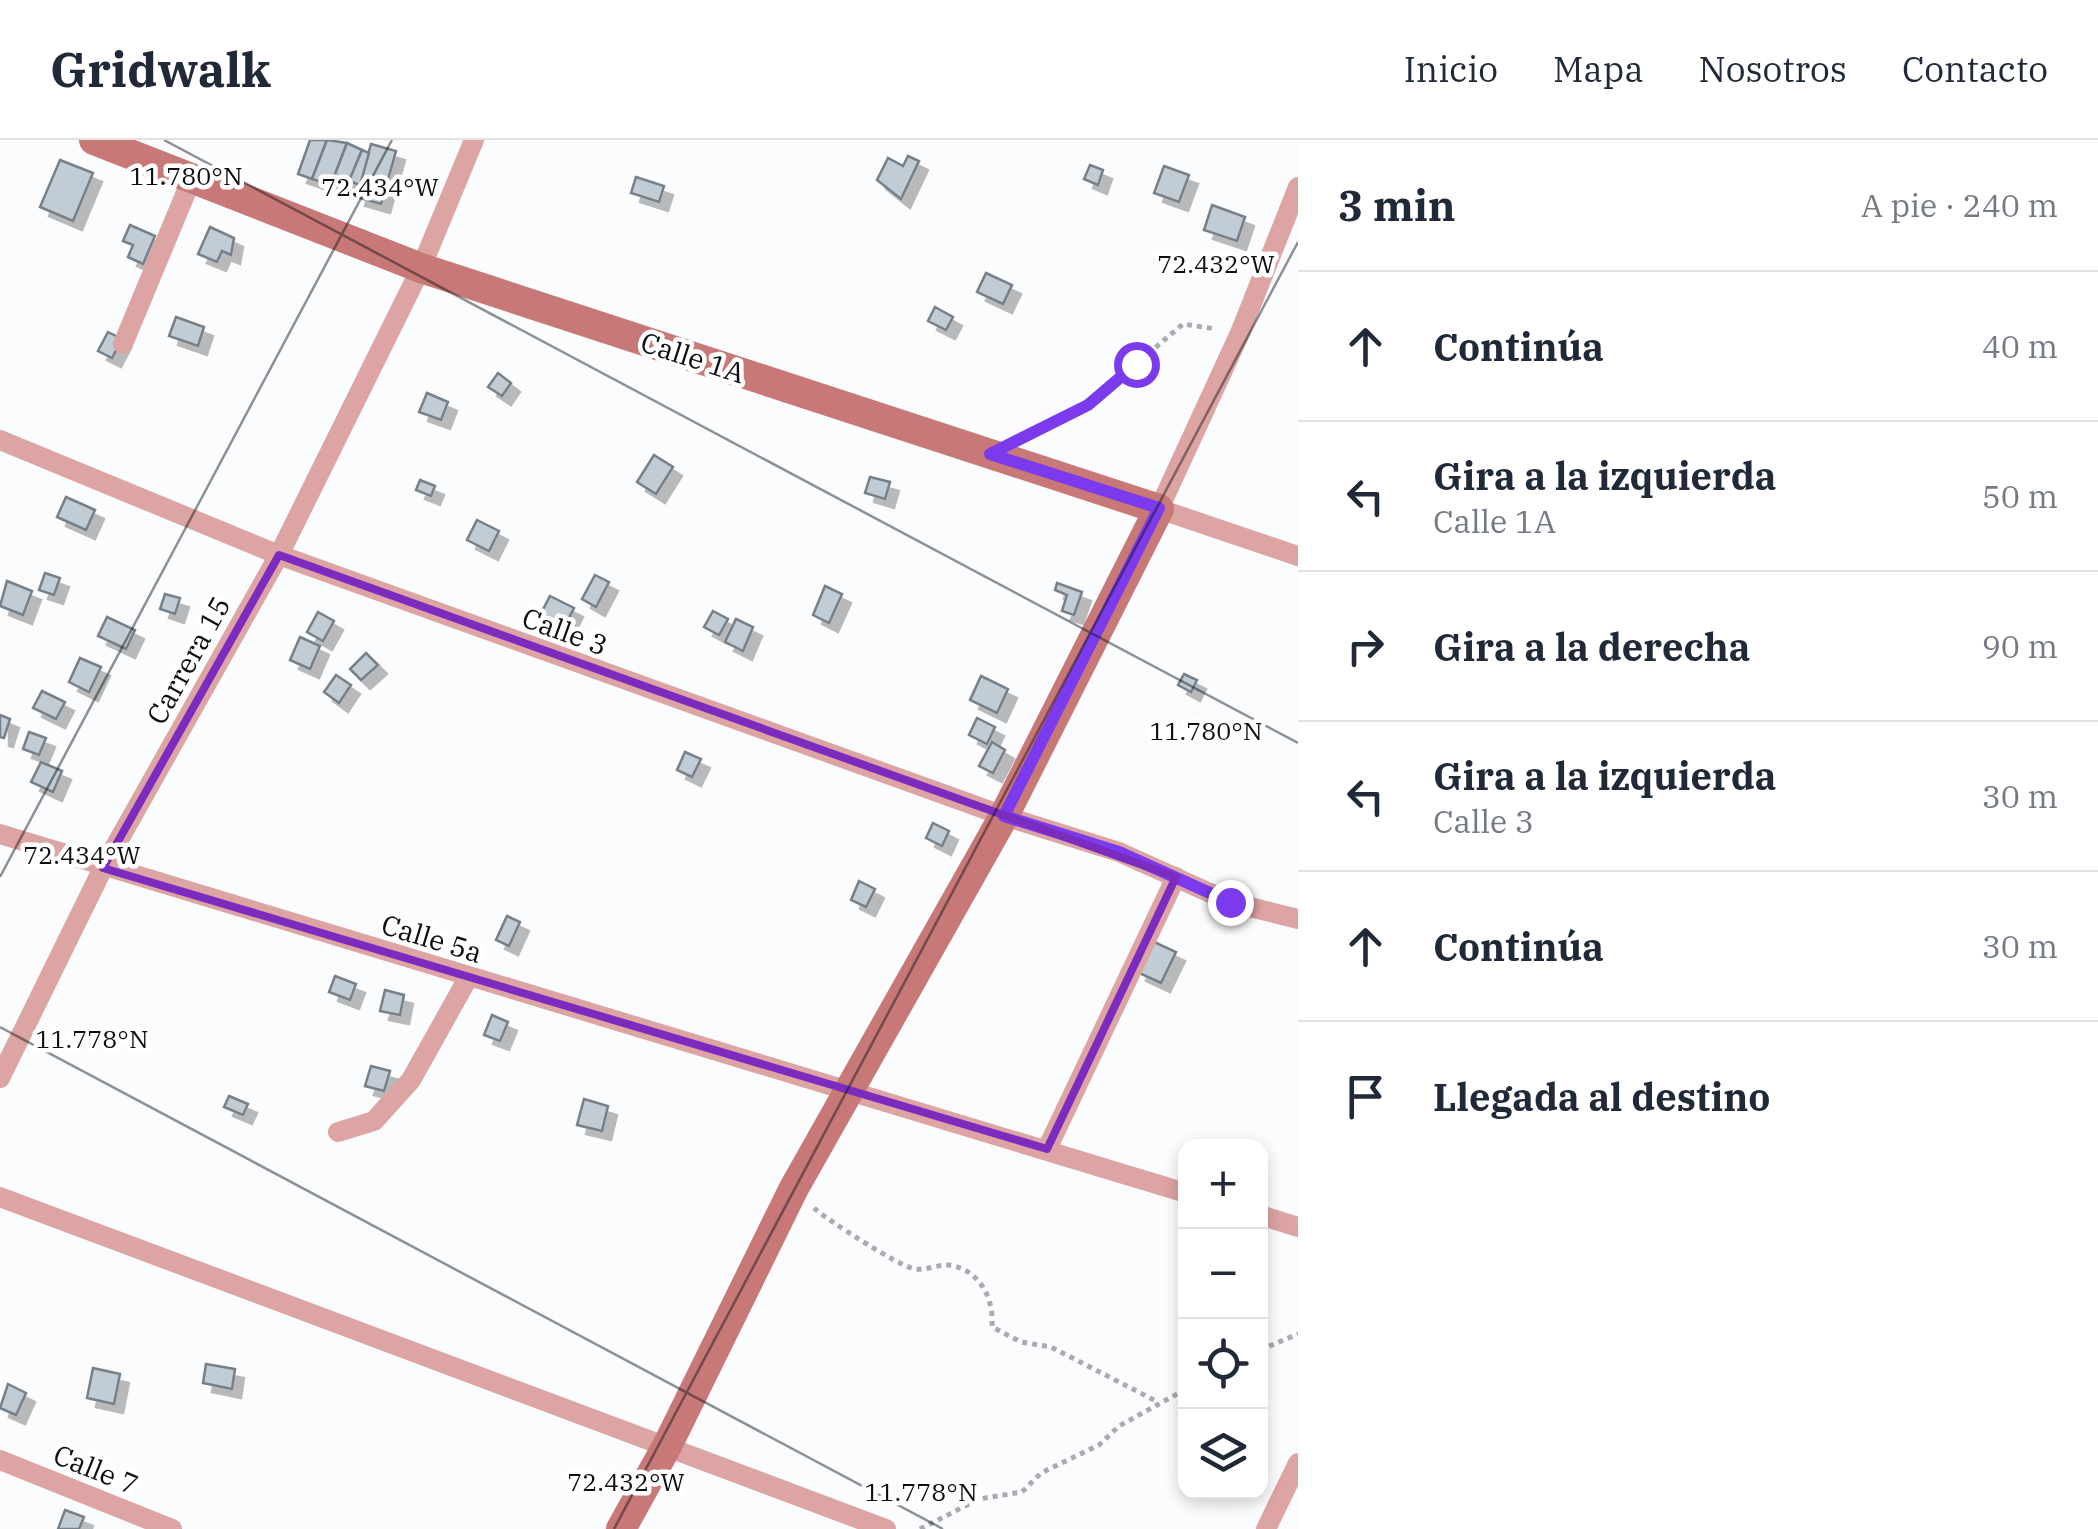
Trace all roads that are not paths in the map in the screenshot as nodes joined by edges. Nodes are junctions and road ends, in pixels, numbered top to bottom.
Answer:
1 (94, 140) edge
2 (474, 140) edge
3 (192, 178) junction
4 (1298, 187) edge
5 (422, 268) junction
6 (124, 344) dead end
7 (0, 440) edge
8 (1159, 508) junction
9 (280, 555) junction
10 (1298, 556) edge
11 (1004, 816) junction
12 (0, 834) edge
13 (103, 868) junction
14 (1176, 877) junction
15 (1298, 919) edge
16 (468, 978) junction
17 (0, 1078) edge
18 (850, 1092) junction
19 (338, 1132) dead end
20 (1047, 1149) junction
21 (1178, 1190) edge
22 (0, 1198) edge
23 (1268, 1218) edge
24 (1298, 1227) edge
25 (667, 1446) junction
26 (0, 1460) edge
27 (1298, 1463) edge
28 (172, 1529) edge
29 (621, 1529) edge
30 (886, 1529) edge
31 (1266, 1529) edge

1 - 3 street, Calle 1A
2 - 5 street, Carrera 15
3 - 5 street, Calle 1A
3 - 6 street
4 - 8 street
5 - 8 street, Calle 1A
5 - 9 street, Carrera 15
7 - 9 street, Calle 3
8 - 10 street, Calle 1A
8 - 11 street
9 - 11 street, Calle 3
9 - 13 street, Carrera 15
11 - 14 street, Calle 3
11 - 18 street
12 - 13 street, Calle 5a
13 - 16 street, Calle 5a
13 - 17 street, Carrera 15
14 - 15 street, Calle 3
14 - 20 street
16 - 18 street, Calle 5a
16 - 19 street
18 - 20 street, Calle 5a
18 - 25 street
20 - 21 street, Calle 5a
22 - 25 street
23 - 24 street
25 - 29 street
25 - 30 street
26 - 28 street, Calle 7
27 - 31 street

